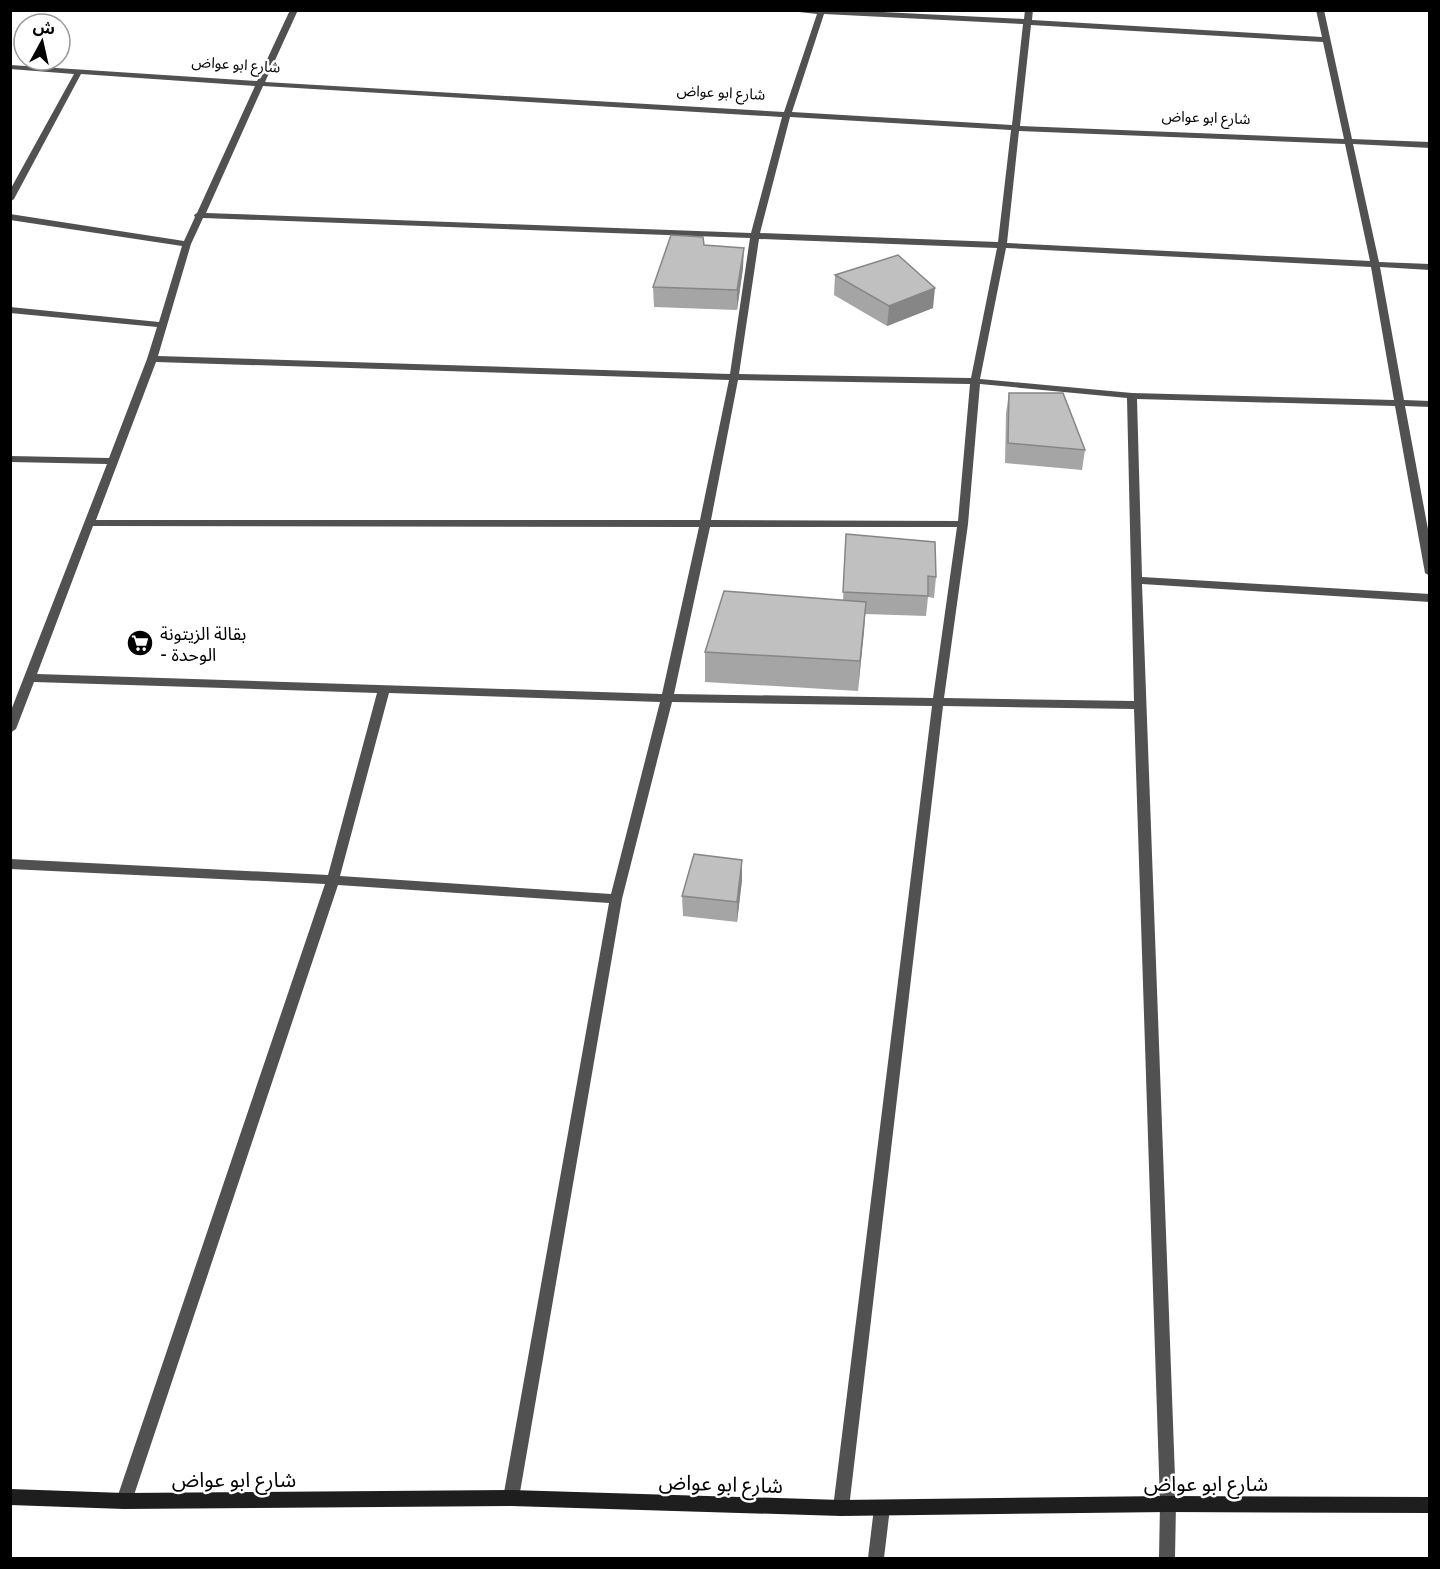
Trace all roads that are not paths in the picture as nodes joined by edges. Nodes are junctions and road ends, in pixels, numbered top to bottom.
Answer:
1 (294, 10) edge
2 (785, 10) edge
3 (1320, 10) edge
4 (822, 11) edge
5 (1028, 16) edge
6 (1326, 40) junction
7 (10, 67) edge
8 (78, 73) junction
9 (262, 84) junction
10 (786, 114) junction
11 (1017, 128) junction
12 (1349, 141) junction
13 (1430, 144) edge
14 (10, 199) edge
15 (198, 215) junction
16 (10, 217) edge
17 (755, 235) junction
18 (187, 244) junction
19 (1002, 245) junction
20 (1375, 264) junction
21 (1430, 267) edge
22 (10, 310) edge
23 (161, 325) junction
24 (152, 359) junction
25 (734, 377) junction
26 (975, 381) junction
27 (1132, 396) junction
28 (1398, 403) junction
29 (1430, 404) edge
30 (10, 459) edge
31 (114, 460) junction
32 (91, 523) junction
33 (705, 524) junction
34 (963, 524) junction
35 (1430, 573) edge
36 (1136, 580) junction
37 (1430, 598) edge
38 (30, 678) junction
39 (384, 690) junction
40 (667, 698) junction
41 (938, 700) junction
42 (1140, 705) junction
43 (10, 729) edge
44 (10, 864) edge
45 (333, 880) junction
46 (616, 899) junction
47 (10, 1497) edge
48 (511, 1498) junction
49 (124, 1501) junction
50 (1168, 1504) junction
51 (1430, 1505) edge
52 (841, 1508) junction
53 (882, 1508) junction
54 (876, 1558) edge
55 (1167, 1558) edge

1 - 9 street
2 - 4 street
3 - 6 street
4 - 5 street
4 - 10 street
5 - 6 street
5 - 11 street
6 - 12 street
7 - 8 street, شارع ابو عواض
8 - 9 street, شارع ابو عواض
8 - 14 street
9 - 10 street, شارع ابو عواض
9 - 15 street
10 - 11 street, شارع ابو عواض
10 - 17 street
11 - 12 street, شارع ابو عواض
11 - 19 street
12 - 13 street, شارع ابو عواض
12 - 20 street
15 - 17 street
15 - 18 street
16 - 18 street
17 - 19 street
17 - 25 street
18 - 23 street
19 - 20 street
19 - 26 street
20 - 21 street
20 - 28 street
22 - 23 street
23 - 24 street
24 - 25 street
24 - 31 street
25 - 26 street
25 - 33 street
26 - 27 street
26 - 34 street
27 - 28 street
27 - 36 street
28 - 29 street
28 - 35 street
30 - 31 street
31 - 32 street
32 - 33 street
32 - 38 street
33 - 34 street
33 - 40 street
34 - 41 street
36 - 37 street
36 - 42 street
38 - 39 street
38 - 43 street
39 - 40 street
39 - 45 street
40 - 41 street
40 - 46 street
41 - 42 street
41 - 52 street
42 - 50 street
44 - 45 street
45 - 46 street
45 - 49 street
46 - 48 street
47 - 49 street, شارع ابو عواض
48 - 49 street, شارع ابو عواض
48 - 52 street, شارع ابو عواض
50 - 51 street, شارع ابو عواض
50 - 53 street, شارع ابو عواض
50 - 55 street
52 - 53 street, شارع ابو عواض
53 - 54 street

